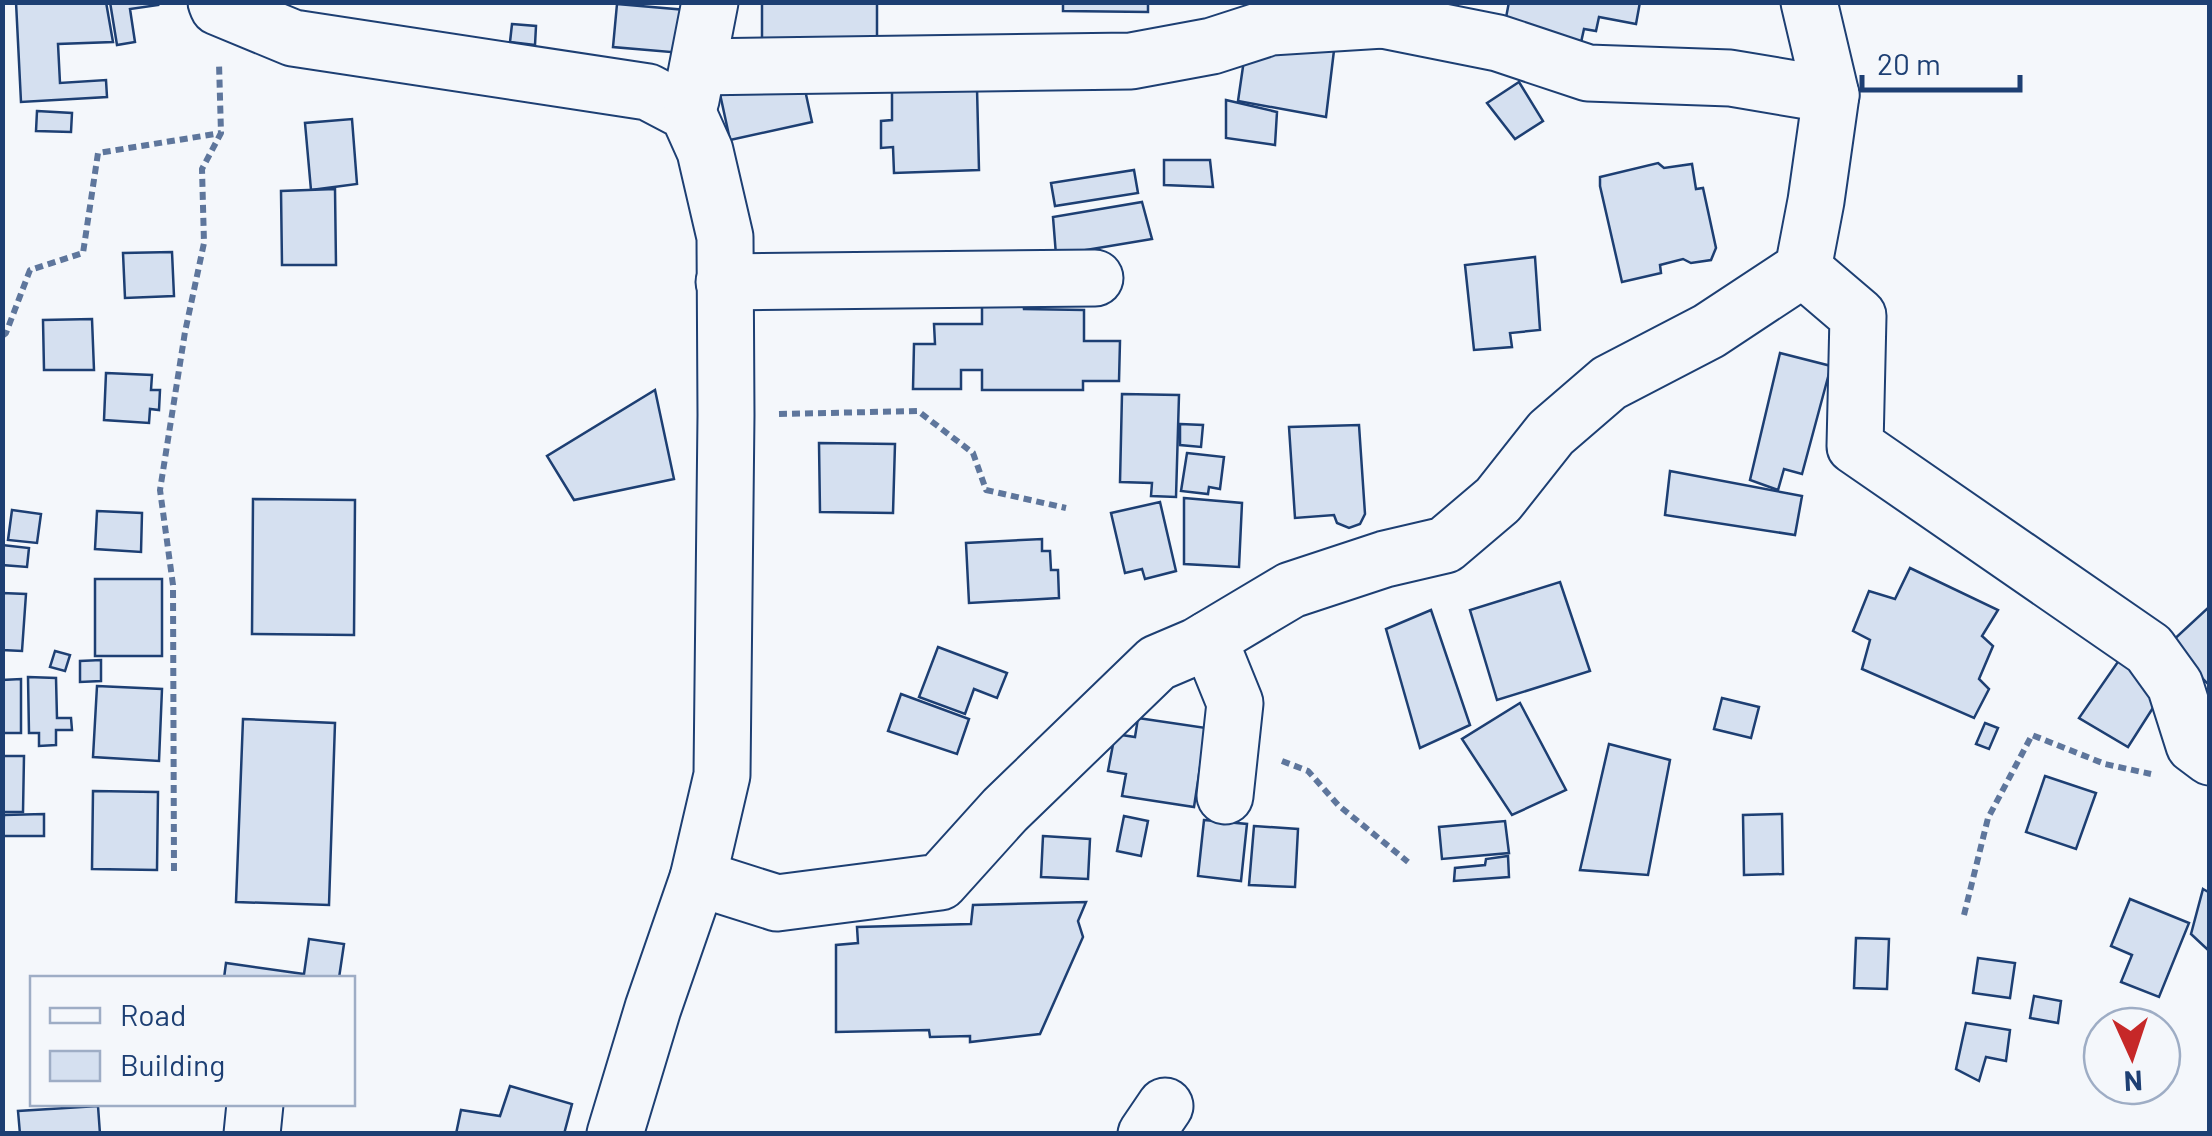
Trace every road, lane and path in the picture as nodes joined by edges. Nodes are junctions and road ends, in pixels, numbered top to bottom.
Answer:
1 (710, 2) edge
2 (1809, 2) edge
3 (216, 4) edge
4 (1384, 11) edge
5 (693, 90) junction
6 (1831, 94) junction
7 (221, 133) junction
8 (1803, 269) junction
9 (1095, 278) dead end
10 (724, 282) junction
11 (2, 336) edge
12 (726, 415) junction
13 (1066, 508) dead end
14 (1209, 639) junction
15 (2202, 751) edge
16 (1280, 761) dead end
17 (1224, 796) dead end
18 (1408, 862) dead end
19 (174, 871) dead end
20 (698, 878) junction
21 (1964, 915) dead end
22 (255, 1106) edge
23 (252, 1134) edge
24 (616, 1134) edge

1 - 5 street
2 - 6 street
3 - 5 street
3 - 7 path
4 - 5 street
4 - 6 street
5 - 10 street
6 - 8 street
7 - 11 path
7 - 19 path
8 - 14 street
8 - 15 street
9 - 10 street
10 - 12 street
12 - 13 path
12 - 20 street
14 - 17 street
14 - 20 street
15 - 21 path
16 - 18 path
20 - 24 street
22 - 23 street

